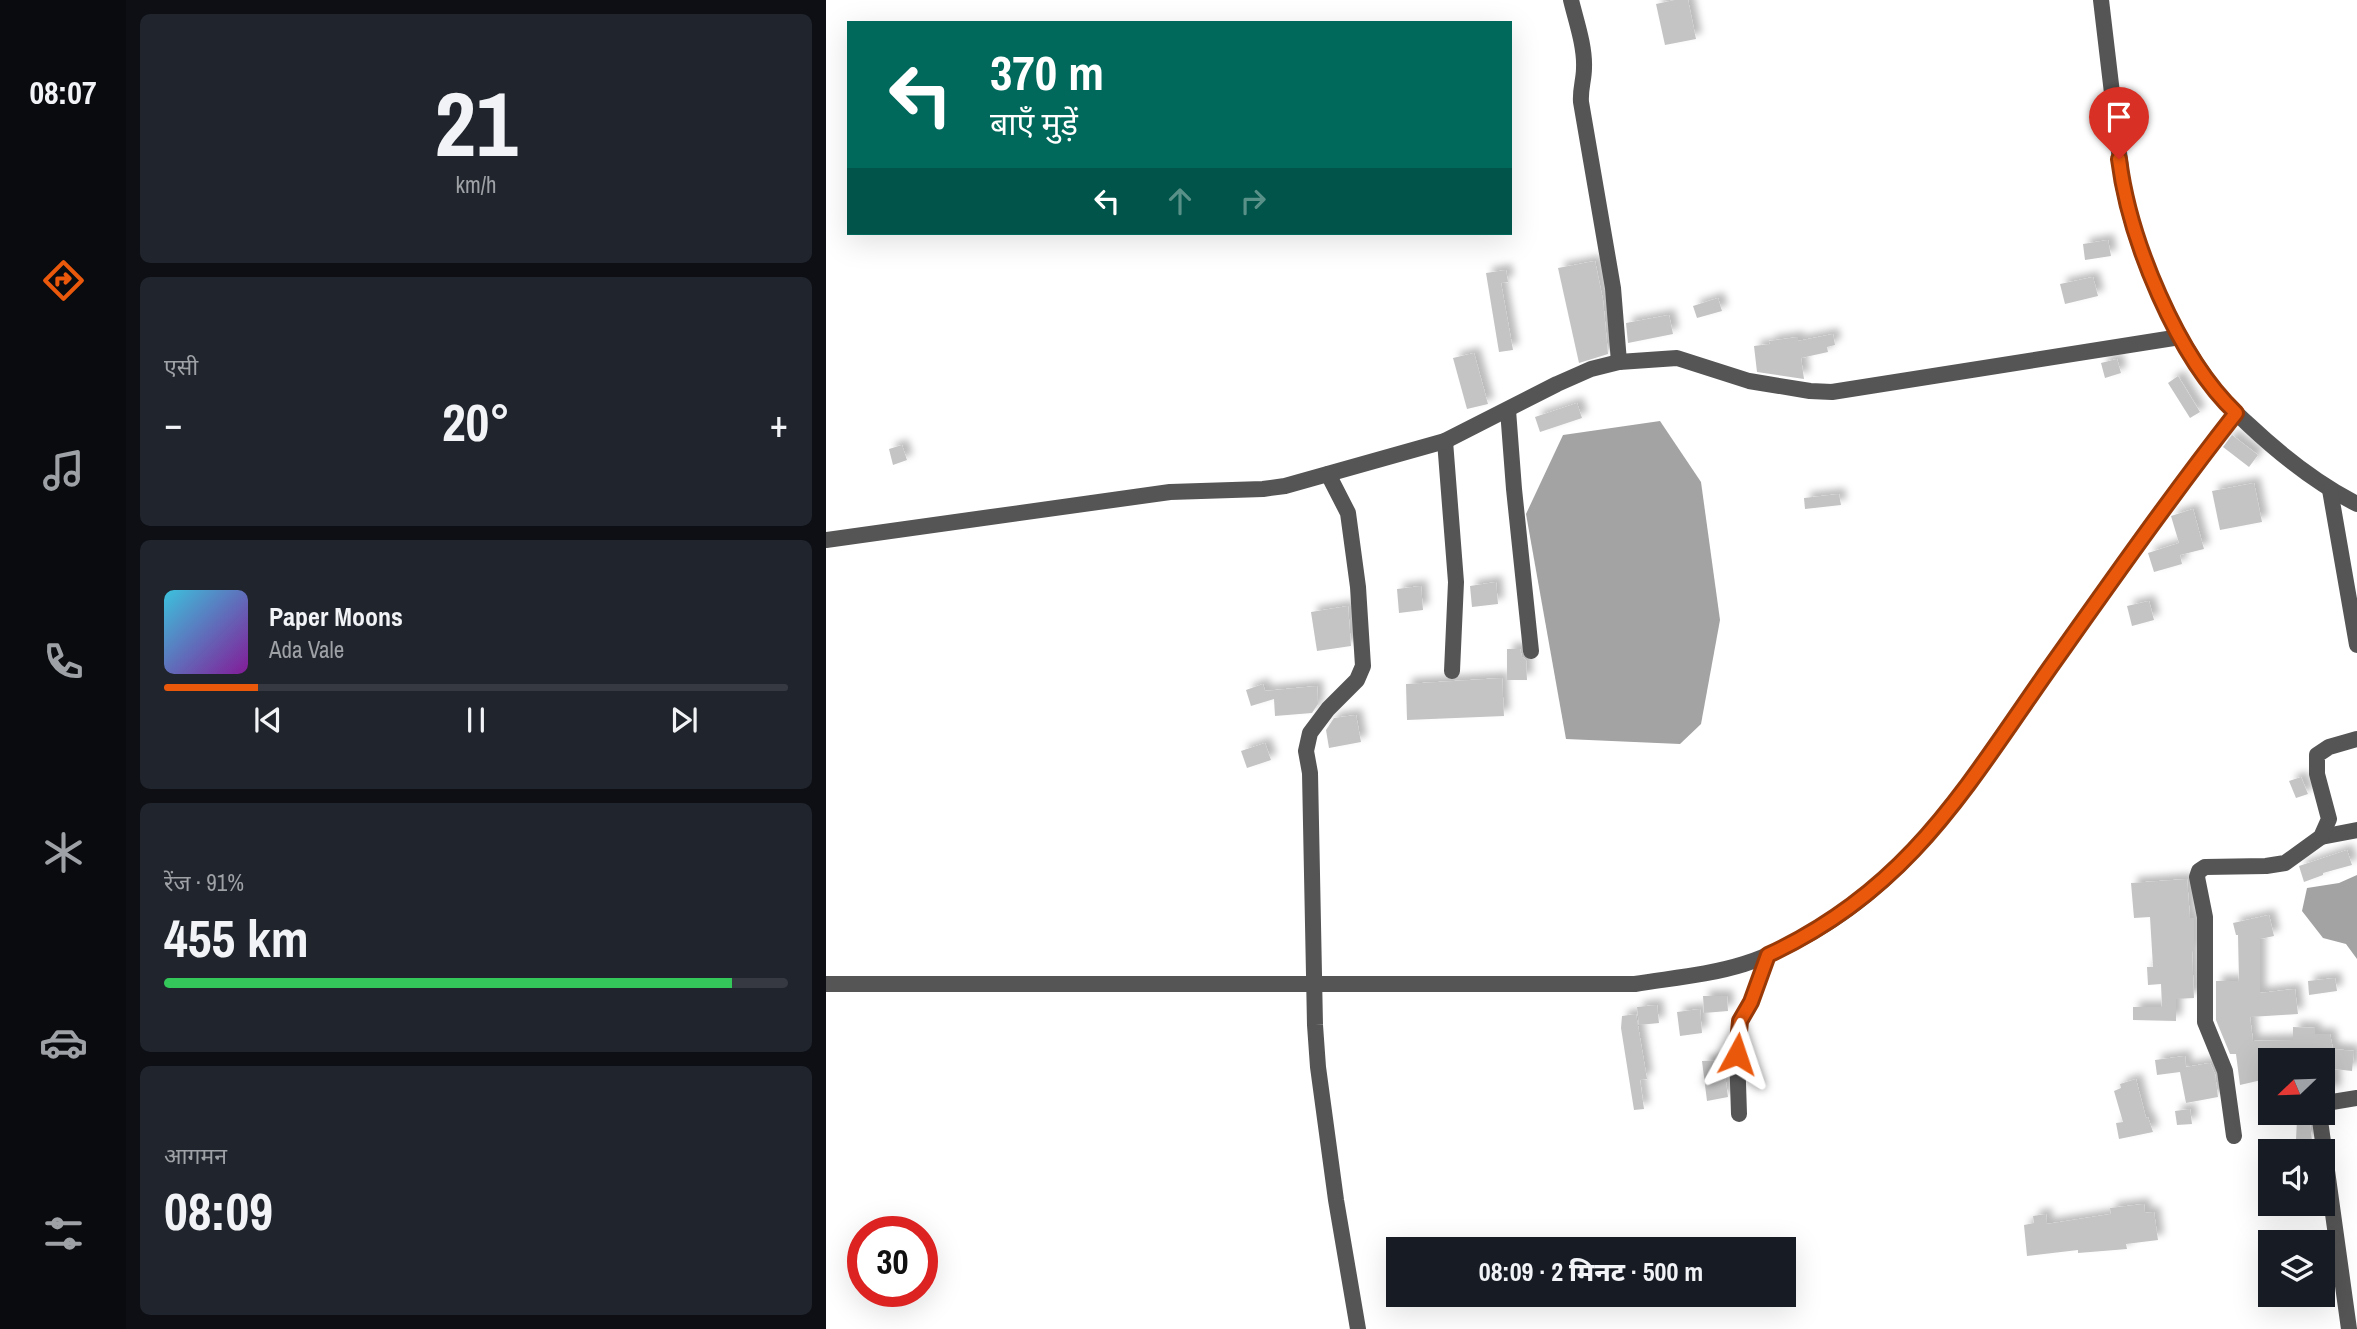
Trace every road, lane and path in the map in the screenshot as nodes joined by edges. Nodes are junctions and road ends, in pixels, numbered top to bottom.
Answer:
1 (1571, 0) edge
2 (2101, 0) edge
3 (2180, 337) junction
4 (1619, 362) junction
5 (1508, 410) junction
6 (2232, 410) junction
7 (1445, 441) junction
8 (1328, 474) junction
9 (2330, 490) junction
10 (2357, 504) edge
11 (826, 540) edge
12 (2357, 645) edge
13 (1531, 651) dead end
14 (1452, 671) dead end
15 (2356, 743) edge
16 (2357, 830) edge
17 (2321, 837) junction
18 (1768, 955) junction
19 (1315, 974) junction
20 (826, 984) edge
21 (2357, 1098) edge
22 (2335, 1102) edge
23 (1739, 1114) dead end
24 (2323, 1125) edge
25 (2234, 1136) dead end
26 (1358, 1329) edge
27 (2349, 1329) edge

1 - 4 street
2 - 3 street
3 - 4 street
3 - 6 street
4 - 5 street
5 - 7 street
5 - 13 street
6 - 9 street
6 - 18 street
7 - 8 street
7 - 14 street
8 - 11 street
8 - 19 street
9 - 10 street
9 - 12 street
15 - 17 street
16 - 17 street
17 - 25 street
18 - 19 street
18 - 23 street
19 - 20 street
19 - 26 street
21 - 22 street
24 - 27 street

